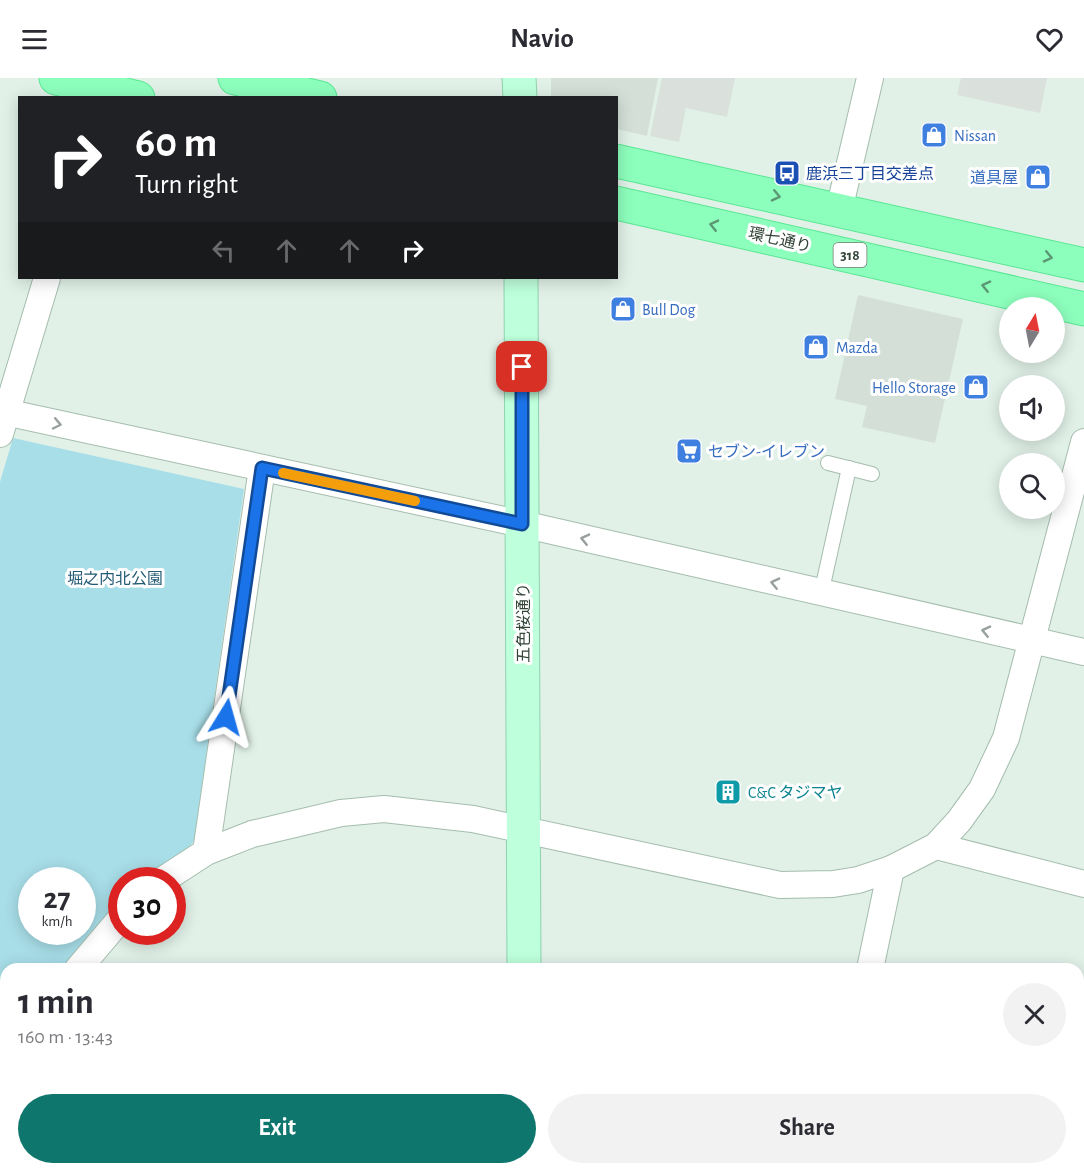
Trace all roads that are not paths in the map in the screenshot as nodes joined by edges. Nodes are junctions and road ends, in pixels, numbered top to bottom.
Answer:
1 (56, 78) edge
2 (235, 78) edge
3 (519, 78) edge
4 (870, 78) edge
5 (102, 93) edge
6 (124, 96) edge
7 (312, 96) edge
8 (519, 96) edge
9 (618, 160) edge
10 (618, 203) edge
11 (839, 210) junction
12 (1084, 265) edge
13 (47, 279) edge
14 (521, 279) edge
15 (1084, 309) edge
16 (2, 419) edge
17 (1084, 442) edge
18 (828, 464) dead end
19 (262, 468) junction
20 (849, 468) junction
21 (872, 474) dead end
22 (522, 524) junction
23 (821, 594) junction
24 (1033, 641) junction
25 (1084, 652) edge
26 (523, 828) junction
27 (936, 846) junction
28 (206, 852) junction
29 (183, 867) edge
30 (891, 869) junction
31 (1084, 884) edge
32 (108, 934) edge
33 (83, 963) edge
34 (524, 963) edge
35 (871, 963) edge

1 - 5 main road
2 - 7 main road
3 - 8 street
4 - 11 street
5 - 6 main road
9 -> 11 main road
15 -> 10 main road, 環七通り / 318
11 -> 12 main road
13 - 16 street
14 - 22 street, 五色桜通り
16 -> 19 street
17 - 24 street
18 - 20 lane
19 - 22 street
19 - 28 street
20 - 21 lane
20 - 23 lane
23 -> 22 street
22 - 26 street, 五色桜通り
24 -> 23 street
24 - 25 street
24 - 27 street
26 - 28 street
26 - 30 street
26 - 34 street, 五色桜通り
27 - 30 street
27 - 31 street
28 - 29 street
30 - 35 street
32 - 33 street

